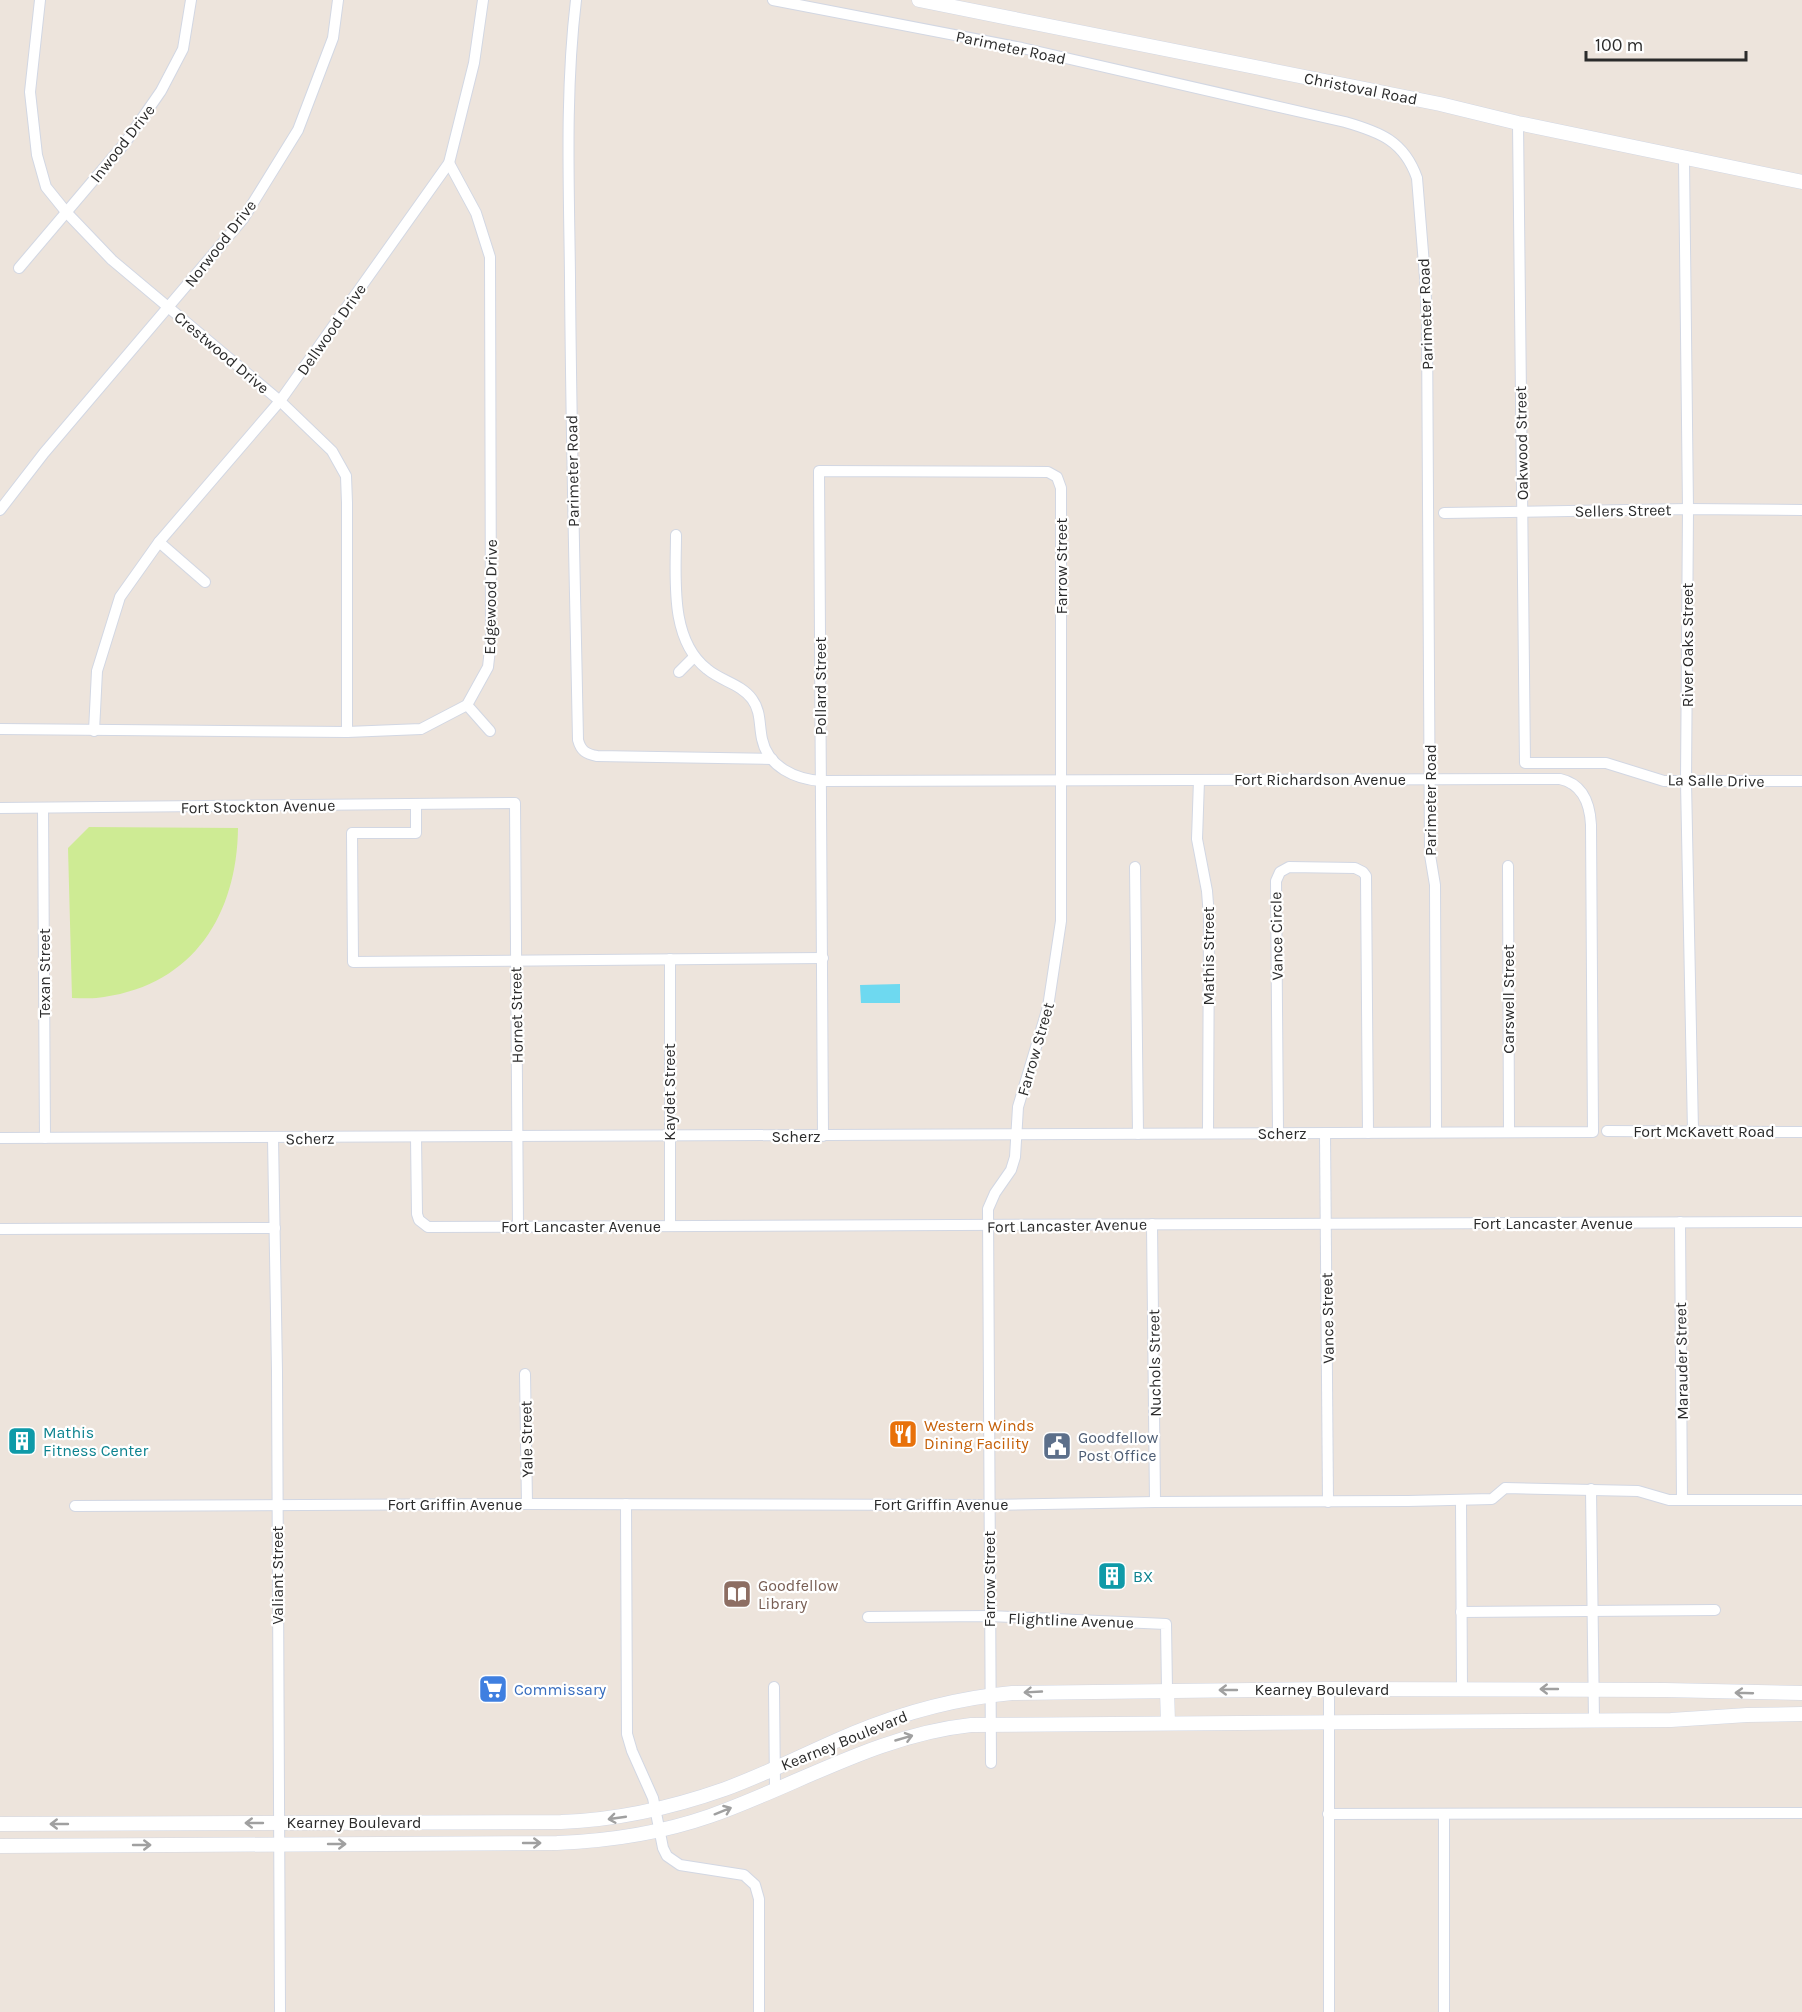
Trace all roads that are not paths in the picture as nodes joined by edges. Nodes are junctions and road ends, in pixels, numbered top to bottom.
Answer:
1 (40, 0) edge
2 (191, 0) edge
3 (338, 0) edge
4 (483, 0) edge
5 (576, 0) edge
6 (773, 0) edge
7 (919, 0) edge
8 (1518, 123) junction
9 (1684, 158) junction
10 (449, 163) junction
11 (1802, 182) edge
12 (66, 213) junction
13 (19, 268) dead end
14 (169, 307) junction
15 (280, 401) junction
16 (1053, 474) joint
17 (1688, 509) junction
18 (0, 510) edge
19 (1802, 510) edge
20 (1444, 513) dead end
21 (1521, 513) junction
22 (676, 535) dead end
23 (159, 542) junction
24 (205, 582) dead end
25 (694, 657) junction
26 (679, 672) dead end
27 (467, 705) junction
28 (0, 729) edge
29 (94, 731) junction
30 (490, 731) dead end
31 (347, 732) junction
32 (772, 759) junction
33 (1525, 763) joint
34 (1431, 778) junction
35 (1061, 780) junction
36 (1199, 780) junction
37 (821, 781) junction
38 (1802, 781) edge
39 (1686, 782) junction
40 (515, 803) joint
41 (416, 804) junction
42 (0, 808) edge
43 (43, 808) junction
44 (1135, 867) dead end
45 (1508, 867) dead end
46 (823, 958) junction
47 (515, 959) junction
48 (670, 959) junction
49 (1607, 1131) dead end
50 (1693, 1131) junction
51 (1436, 1132) junction
52 (1509, 1132) junction
53 (1593, 1132) joint
54 (1802, 1132) edge
55 (1208, 1133) junction
56 (1278, 1133) junction
57 (1325, 1133) junction
58 (1368, 1133) junction
59 (1138, 1134) junction
60 (1018, 1135) junction
61 (518, 1136) junction
62 (669, 1136) junction
63 (823, 1136) junction
64 (416, 1137) junction
65 (0, 1138) edge
66 (45, 1138) junction
67 (273, 1138) junction
68 (1326, 1222) junction
69 (1680, 1222) junction
70 (1802, 1222) edge
71 (1152, 1224) junction
72 (988, 1225) junction
73 (670, 1226) junction
74 (518, 1227) junction
75 (275, 1228) junction
76 (0, 1229) edge
77 (525, 1374) dead end
78 (1591, 1490) junction
79 (1461, 1500) junction
80 (1683, 1500) junction
81 (1802, 1500) edge
82 (1155, 1502) junction
83 (1329, 1502) junction
84 (527, 1504) junction
85 (626, 1504) junction
86 (989, 1504) junction
87 (278, 1505) junction
88 (75, 1506) dead end
89 (1715, 1610) dead end
90 (1592, 1611) junction
91 (1461, 1612) junction
92 (989, 1616) junction
93 (868, 1617) dead end
94 (774, 1687) dead end
95 (1329, 1689) junction
96 (1462, 1689) junction
97 (1593, 1689) junction
98 (1167, 1690) junction
99 (1802, 1693) edge
100 (990, 1695) junction
101 (1802, 1714) edge
102 (1594, 1719) junction
103 (1168, 1723) junction
104 (1329, 1723) junction
105 (990, 1724) junction
106 (991, 1763) dead end
107 (775, 1768) junction
108 (775, 1789) junction
109 (656, 1810) junction
110 (1328, 1814) junction
111 (1444, 1814) junction
112 (1802, 1814) edge
113 (278, 1822) junction
114 (0, 1824) edge
115 (659, 1830) junction
116 (279, 1844) junction
117 (0, 1846) edge
118 (280, 2012) edge
119 (759, 2012) edge
120 (1329, 2012) edge
121 (1444, 2012) edge

1 - 12 street, Crestwood Drive
2 - 12 street, Inwood Drive
3 - 14 street, Norwood Drive
4 - 10 street, Dellwood Drive
5 - 32 street, Parimeter Road
6 - 34 street, Parimeter Road
7 - 8 street, Christoval Road
8 - 9 street, Christoval Road
8 - 21 street, Oakwood Street
9 - 11 street, Christoval Road
9 - 17 street, River Oaks Street
10 - 15 street, Dellwood Drive
10 - 27 street, Edgewood Drive
12 - 13 street, Inwood Drive
12 - 14 street, Crestwood Drive
14 - 15 street, Crestwood Drive
14 - 18 street, Norwood Drive
15 - 23 street, Dellwood Drive
15 - 31 street, Crestwood Drive
16 - 35 street, Farrow Street
16 - 37 street, Pollard Street
17 - 19 street, Sellers Street
17 - 21 street, Sellers Street
17 - 39 street, River Oaks Street
20 - 21 street, Sellers Street
21 - 33 street, Oakwood Street
22 - 25 street
23 - 24 street
23 - 29 street, Dellwood Drive
25 - 26 street
25 - 32 street
27 - 30 street
27 - 31 street
28 - 29 street
29 - 31 street
32 - 37 street, Fort Richardson Avenue
33 - 39 street, La Salle Drive
34 - 36 street, Fort Richardson Avenue
34 - 51 street, Parimeter Road
34 - 53 street, Fort Richardson Avenue
35 - 36 street, Fort Richardson Avenue
35 - 37 street, Fort Richardson Avenue
35 - 60 street, Farrow Street
36 - 55 street, Mathis Street
37 - 46 street, Pollard Street
38 - 39 street, La Salle Drive
39 - 50 street, River Oaks Street
40 - 41 street, Fort Stockton Avenue
40 - 47 street, Hornet Street
41 - 43 street, Fort Stockton Avenue
41 - 47 street
42 - 43 street, Fort Stockton Avenue
43 - 66 street, Texan Street
44 - 59 street
45 - 52 street, Carswell Street
46 - 48 street
46 - 63 street, Pollard Street
47 - 48 street
47 - 61 street, Hornet Street
48 - 62 street, Kaydet Street
49 - 50 street, Fort McKavett Road
50 - 54 street, Fort McKavett Road
51 - 52 street, Scherz
51 - 58 street, Scherz
52 - 53 street, Scherz
55 - 56 street, Scherz
55 - 59 street, Scherz
56 - 57 street, Scherz
56 - 58 street, Vance Circle
57 - 58 street, Scherz
57 - 68 street, Vance Street
59 - 60 street, Scherz
60 - 63 street, Scherz
60 - 72 street, Farrow Street
61 - 62 street, Scherz
61 - 64 street, Scherz
61 - 74 street, Hornet Street
62 - 63 street, Scherz
62 - 73 street, Kaydet Street
64 - 67 street, Scherz
64 - 74 street, Fort Lancaster Avenue
65 - 66 street, Scherz
66 - 67 street, Scherz
67 - 75 street, Valiant Street
68 - 69 street, Fort Lancaster Avenue
68 - 71 street, Fort Lancaster Avenue
68 - 83 street, Vance Street
69 - 70 street, Fort Lancaster Avenue
69 - 80 street, Marauder Street
71 - 72 street, Fort Lancaster Avenue
71 - 82 street, Nuchols Street
72 - 73 street, Fort Lancaster Avenue
72 - 86 street, Farrow Street
73 - 74 street, Fort Lancaster Avenue
75 - 76 street
75 - 87 street, Valiant Street
77 - 84 street, Yale Street
78 - 79 street, Fort Griffin Avenue
78 - 80 street, Fort Griffin Avenue
78 - 90 street
79 - 83 street, Fort Griffin Avenue
79 - 91 street
80 - 81 street, Fort Griffin Avenue
82 - 83 street, Fort Griffin Avenue
82 - 86 street, Fort Griffin Avenue
84 - 85 street, Fort Griffin Avenue
84 - 87 street, Fort Griffin Avenue
85 - 86 street, Fort Griffin Avenue
85 - 109 street
86 - 92 street, Farrow Street
87 - 88 street, Fort Griffin Avenue
87 - 113 street, Valiant Street
89 - 90 street
90 - 91 street
90 - 97 street
91 - 96 street
92 - 93 street, Flightline Avenue
92 - 98 street, Flightline Avenue
92 - 100 street, Farrow Street
94 - 107 street
95 - 96 street, Kearney Boulevard
95 -> 98 street, Kearney Boulevard
95 - 104 street
97 -> 96 street, Kearney Boulevard
99 -> 97 street, Kearney Boulevard
97 - 102 street
98 -> 100 street, Kearney Boulevard
98 - 103 street
100 - 105 street, Farrow Street
100 - 107 street, Kearney Boulevard
101 - 102 street, Kearney Boulevard
102 - 104 street, Kearney Boulevard
103 - 104 street, Kearney Boulevard
103 - 105 street, Kearney Boulevard
104 - 110 street
105 - 106 street, Farrow Street
108 -> 105 street, Kearney Boulevard
107 - 108 street
107 - 109 street, Kearney Boulevard
115 -> 108 street, Kearney Boulevard
109 -> 113 street, Kearney Boulevard
109 - 115 street
110 - 111 street
110 - 120 street
111 - 112 street
111 - 121 street
113 -> 114 street, Kearney Boulevard
113 - 116 street, Valiant Street
116 -> 115 street, Kearney Boulevard
115 - 119 street
117 -> 116 street, Kearney Boulevard
116 - 118 street, Valiant Street

